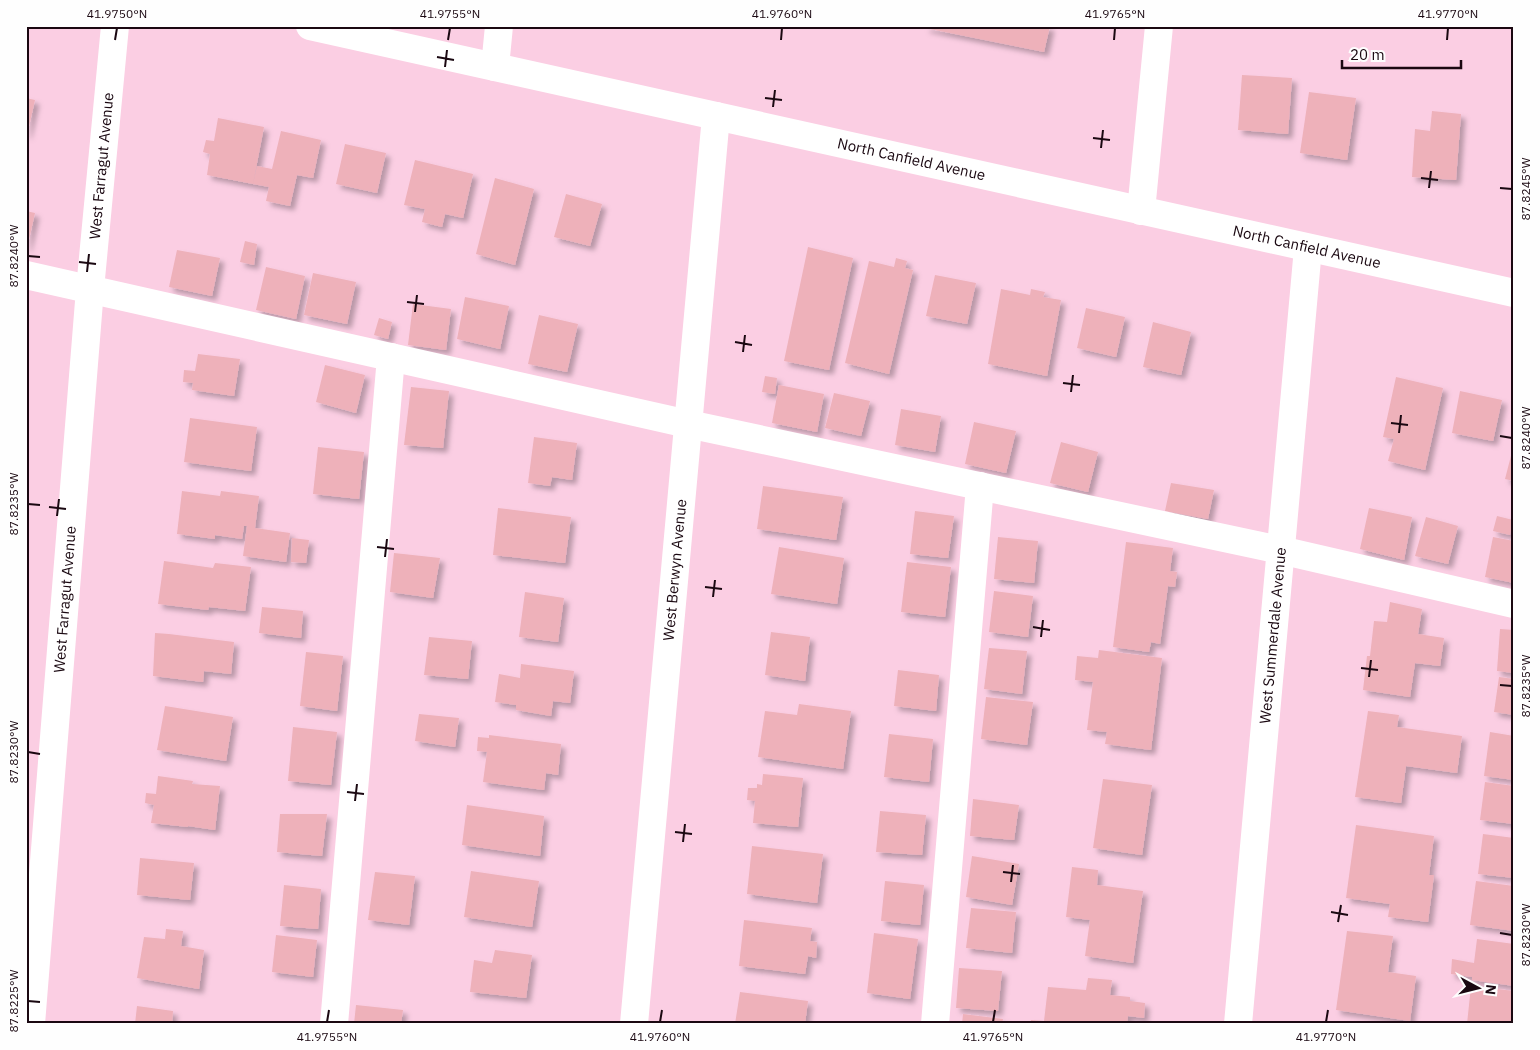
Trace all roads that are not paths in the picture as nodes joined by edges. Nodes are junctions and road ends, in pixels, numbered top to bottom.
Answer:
1 (115, 26) edge
2 (310, 26) edge
3 (499, 26) edge
4 (1159, 26) edge
5 (495, 67) junction
6 (716, 116) junction
7 (1141, 211) junction
8 (1308, 248) junction
9 (26, 275) edge
10 (90, 288) junction
11 (1514, 293) edge
12 (390, 357) junction
13 (688, 424) junction
14 (980, 486) junction
15 (1280, 550) junction
16 (1514, 604) edge
17 (30, 1024) edge
18 (334, 1024) edge
19 (634, 1024) edge
20 (935, 1024) edge
21 (1238, 1024) edge

1 - 10 street, West Farragut Avenue
2 - 5 street, North Canfield Avenue
3 - 5 street
4 - 7 street
5 - 6 street, North Canfield Avenue
6 - 7 street, North Canfield Avenue
6 - 13 street, West Berwyn Avenue
7 - 8 street, North Canfield Avenue
8 - 11 street, North Canfield Avenue
8 - 15 street, West Summerdale Avenue
9 - 10 street
10 - 12 street
10 - 17 street, West Farragut Avenue
12 - 13 street
12 - 18 street
13 - 14 street
13 - 19 street, West Berwyn Avenue
14 - 15 street
14 - 20 street
15 - 16 street
15 - 21 street, West Summerdale Avenue

